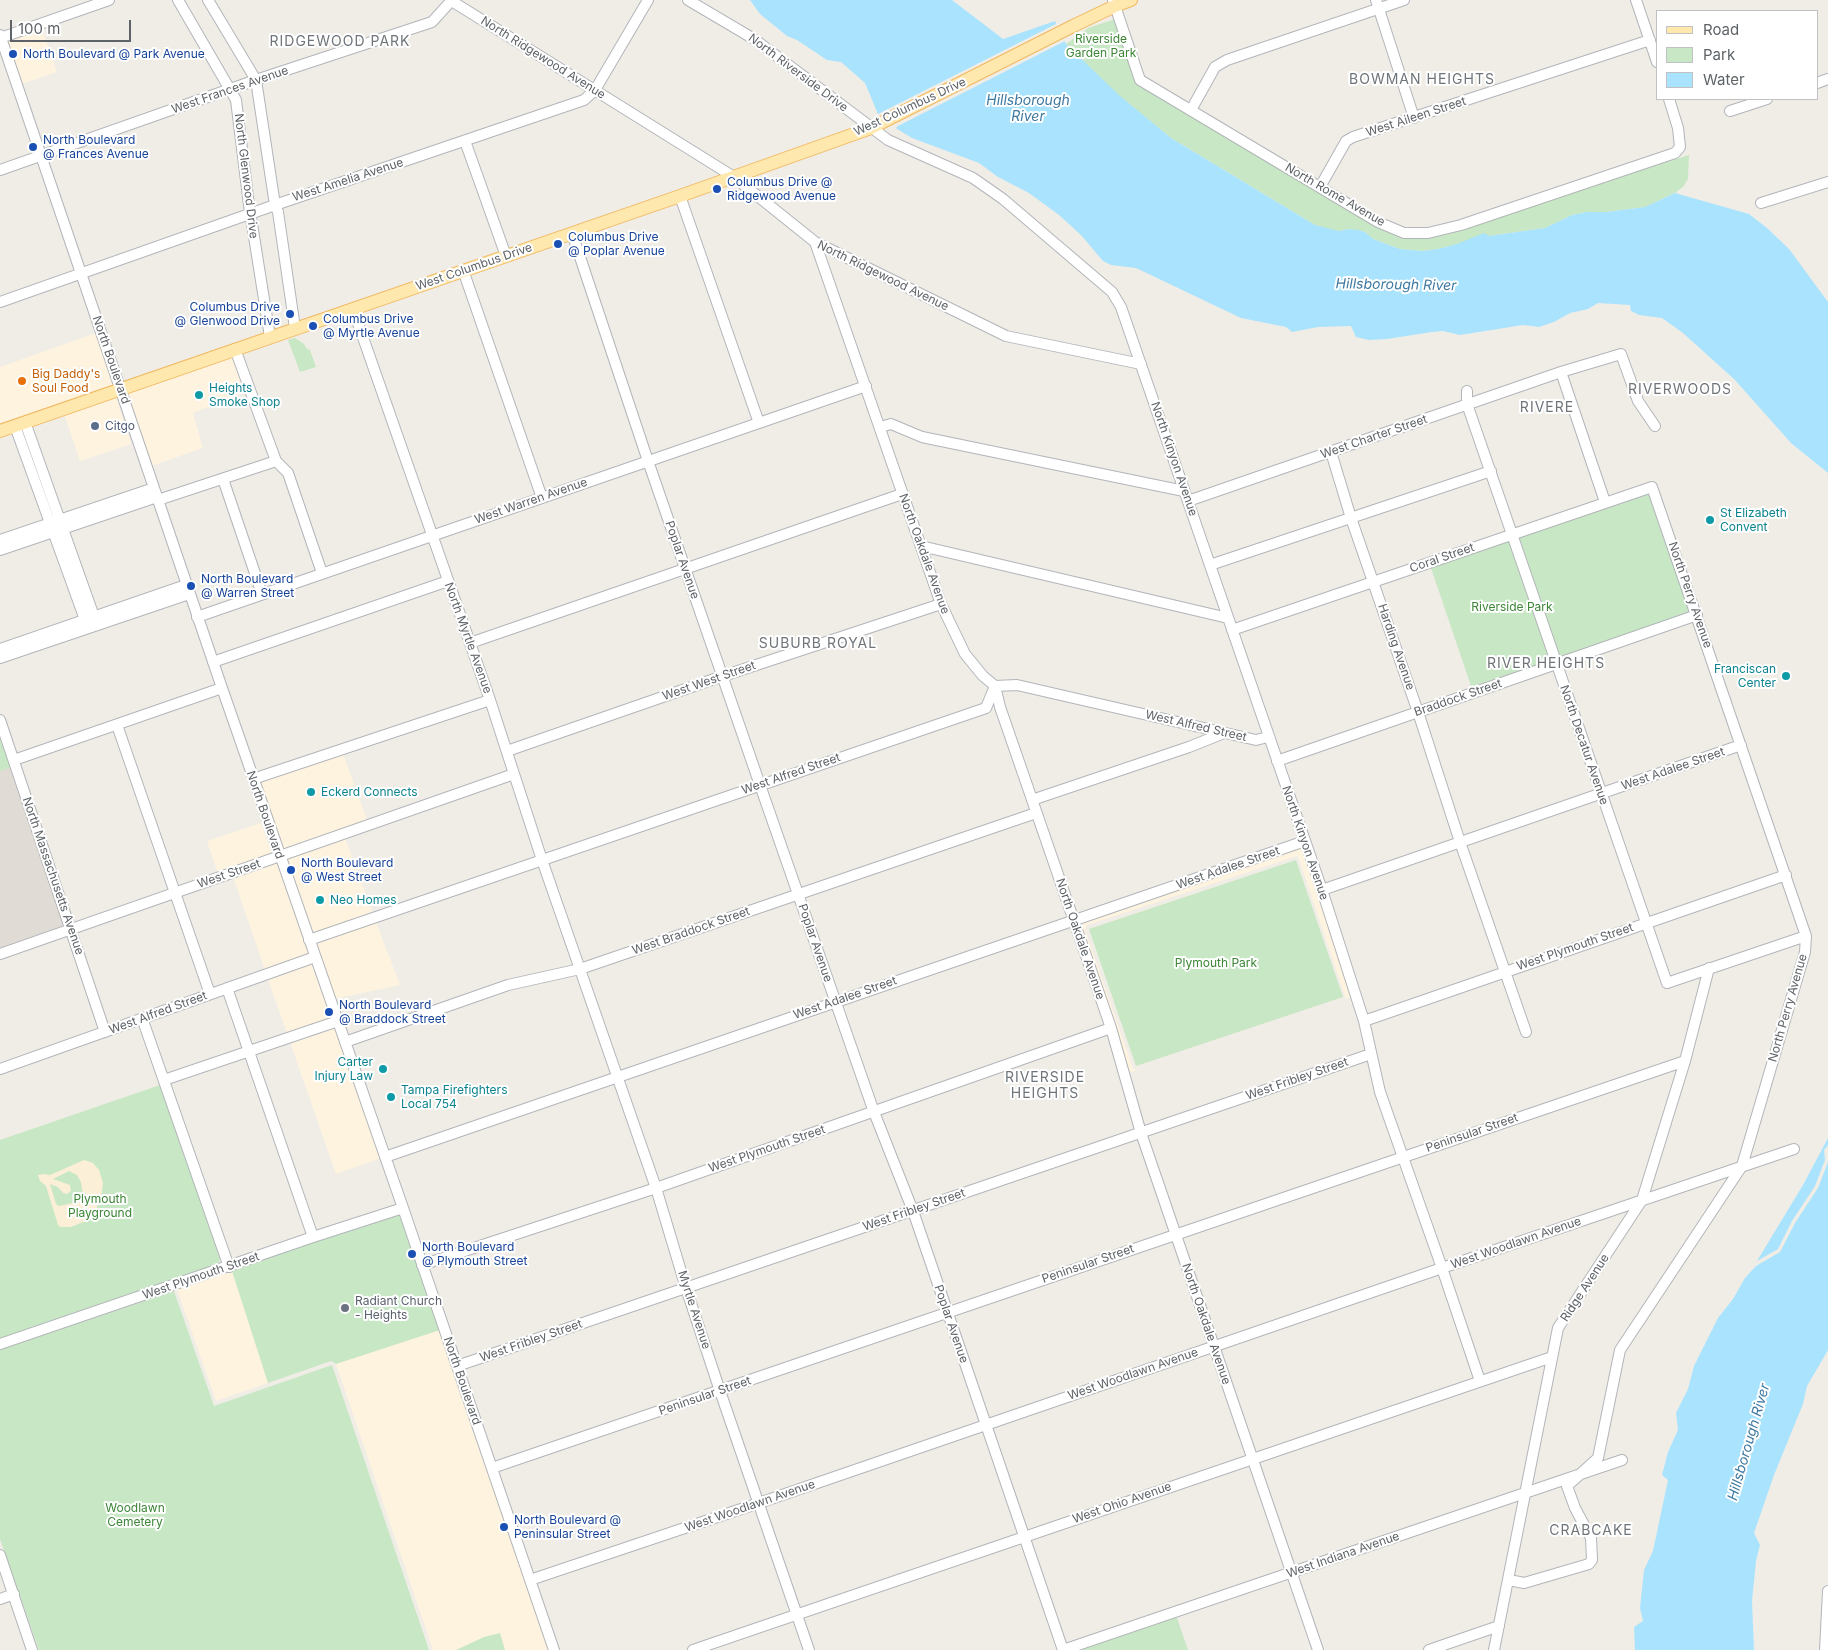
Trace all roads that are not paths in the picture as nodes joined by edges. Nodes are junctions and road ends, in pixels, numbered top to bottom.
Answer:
1 (109, 0) edge
2 (178, 0) edge
3 (208, 0) edge
4 (452, 0) edge
5 (648, 0) edge
6 (688, 0) edge
7 (1131, 0) edge
8 (1404, 0) edge
9 (1636, 0) edge
10 (1114, 3) edge
11 (1377, 4) edge
12 (0, 37) edge
13 (1650, 40) junction
14 (1656, 59) edge
15 (256, 80) junction
16 (231, 89) junction
17 (595, 90) junction
18 (1669, 100) edge
19 (1764, 100) edge
20 (1191, 110) junction
21 (1730, 111) dead end
22 (1414, 118) junction
23 (871, 128) junction
24 (465, 141) junction
25 (41, 156) junction
26 (0, 170) edge
27 (734, 177) junction
28 (1828, 182) edge
29 (1320, 187) junction
30 (680, 196) junction
31 (1761, 203) dead end
32 (275, 204) junction
33 (250, 214) junction
34 (572, 233) junction
35 (815, 242) junction
36 (506, 256) junction
37 (463, 270) junction
38 (81, 274) junction
39 (0, 302) edge
40 (1121, 307) joint
41 (353, 309) junction
42 (295, 328) junction
43 (270, 337) junction
44 (235, 349) junction
45 (1141, 364) junction
46 (1561, 372) junction
47 (866, 386) junction
48 (120, 389) junction
49 (1467, 392) dead end
50 (1467, 404) junction
51 (759, 423) junction
52 (20, 424) junction
53 (1655, 426) dead end
54 (880, 427) junction
55 (0, 431) edge
56 (1331, 452) junction
57 (276, 461) junction
58 (648, 461) junction
59 (1490, 471) junction
60 (223, 479) junction
61 (1652, 487) joint
62 (902, 494) junction
63 (156, 495) junction
64 (1186, 496) junction
65 (542, 498) junction
66 (1605, 502) junction
67 (1351, 518) junction
68 (56, 526) junction
69 (1513, 534) junction
70 (432, 536) junction
71 (0, 540) edge
72 (921, 546) junction
73 (0, 550) edge
74 (1210, 565) junction
75 (685, 569) junction
76 (322, 573) junction
77 (448, 581) junction
78 (1373, 582) junction
79 (188, 590) junction
80 (262, 594) junction
81 (940, 604) junction
82 (1696, 616) junction
83 (197, 617) junction
84 (1228, 618) junction
85 (91, 623) junction
86 (1232, 630) junction
87 (470, 643) junction
88 (0, 649) edge
89 (0, 658) edge
90 (213, 662) junction
91 (1556, 664) junction
92 (723, 676) junction
93 (995, 686) junction
94 (222, 688) junction
95 (490, 700) junction
96 (1418, 712) junction
97 (0, 720) edge
98 (117, 725) junction
99 (1224, 734) junction
100 (1268, 737) junction
101 (1741, 745) junction
102 (507, 751) junction
103 (14, 760) junction
104 (1277, 762) junction
105 (514, 774) junction
106 (253, 779) junction
107 (760, 785) junction
108 (1601, 794) junction
109 (1032, 800) junction
110 (1036, 813) junction
111 (1305, 842) junction
112 (1460, 842) junction
113 (280, 856) junction
114 (542, 860) junction
115 (1786, 875) junction
116 (1322, 890) junction
117 (175, 893) junction
118 (798, 894) junction
119 (1073, 920) junction
120 (1646, 923) junction
121 (71, 929) junction
122 (1806, 936) junction
123 (309, 940) junction
124 (0, 954) edge
125 (315, 957) junction
126 (1709, 968) junction
127 (580, 969) junction
128 (1506, 971) junction
129 (227, 988) junction
130 (210, 994) junction
131 (836, 1002) junction
132 (142, 1018) junction
133 (338, 1021) junction
134 (1364, 1021) junction
135 (1111, 1028) junction
136 (105, 1032) junction
137 (1526, 1032) dead end
138 (344, 1042) junction
139 (249, 1051) junction
140 (1371, 1054) junction
141 (1685, 1061) junction
142 (0, 1069) edge
143 (617, 1077) junction
144 (164, 1080) junction
145 (874, 1112) junction
146 (1141, 1133) junction
147 (1794, 1149) dead end
148 (1403, 1156) junction
149 (385, 1157) junction
150 (1742, 1166) junction
151 (656, 1188) junction
152 (1642, 1200) junction
153 (403, 1208) junction
154 (913, 1211) junction
155 (1175, 1234) junction
156 (313, 1237) junction
157 (422, 1265) junction
158 (229, 1267) junction
159 (1442, 1268) junction
160 (686, 1288) junction
161 (947, 1313) junction
162 (0, 1344) edge
163 (1214, 1346) junction
164 (1552, 1357) junction
165 (457, 1366) junction
166 (1480, 1381) junction
167 (720, 1391) junction
168 (986, 1424) junction
169 (1252, 1459) junction
170 (1622, 1460) dead end
171 (492, 1468) junction
172 (1580, 1474) junction
173 (1526, 1493) junction
174 (759, 1503) junction
175 (1024, 1537) junction
176 (0, 1555) edge
177 (1291, 1573) junction
178 (530, 1580) junction
179 (1509, 1580) junction
180 (1828, 1591) edge
181 (14, 1594) junction
182 (0, 1599) edge
183 (797, 1614) junction
184 (1499, 1626) junction
185 (32, 1650) edge
186 (554, 1650) edge
187 (692, 1650) edge
188 (809, 1650) edge
189 (1063, 1650) edge
190 (1318, 1650) edge
191 (1429, 1650) edge
192 (1494, 1650) edge
193 (1824, 1650) edge

1 - 12 street
2 - 16 street, North Glenwood Drive
3 - 15 street, North Glenwood Drive
4 - 15 street, West Frances Avenue
4 - 17 street, North Ridgewood Avenue
5 - 17 street, West Amelia Avenue
6 - 23 street, North Riverside Drive
7 - 10 main road, West Columbus Drive
8 - 11 street
9 - 13 street
10 - 20 street, North Rome Avenue
10 - 23 main road, West Columbus Drive
11 - 20 street
11 - 22 street
12 - 25 street, North Boulevard
13 - 14 street
13 - 22 street, West Aileen Street
15 - 16 street, West Frances Avenue
15 - 32 street, North Glenwood Drive
16 - 25 street, West Frances Avenue
16 - 33 street, North Glenwood Drive
17 - 24 street, West Amelia Avenue
17 - 27 street, North Ridgewood Avenue
18 - 29 street, North Rome Avenue
19 - 21 street
20 - 29 street, North Rome Avenue
22 - 29 street, West Aileen Street
23 - 27 main road, West Columbus Drive
23 - 40 street, North Riverside Drive
24 - 32 street, West Amelia Avenue
24 - 36 street
25 - 26 street, West Frances Avenue
25 - 38 street, North Boulevard
27 - 30 main road, West Columbus Drive
27 - 35 street, North Ridgewood Avenue
28 - 31 street
30 - 34 main road, West Columbus Drive
30 - 51 street
32 - 33 street, West Amelia Avenue
32 - 42 street, North Glenwood Drive
33 - 38 street, West Amelia Avenue
33 - 43 street, North Glenwood Drive
34 - 36 main road, West Columbus Drive
34 - 58 street, Poplar Avenue
35 - 45 street, North Ridgewood Avenue
35 - 47 street, North Oakdale Avenue
36 - 37 main road, West Columbus Drive
37 - 41 main road, West Columbus Drive
37 - 65 street
38 - 39 street, West Amelia Avenue
38 - 48 street, North Boulevard
40 - 45 street, North Kinyon Avenue
41 - 42 main road, West Columbus Drive
41 - 70 street, North Myrtle Avenue
42 - 43 main road, West Columbus Drive
43 - 44 main road, West Columbus Drive
44 - 48 main road, West Columbus Drive
44 - 57 street
45 - 64 street, North Kinyon Avenue
46 - 50 street, West Charter Street
46 - 53 street, West Charter Street
46 - 66 street
47 - 51 street, West Warren Avenue
47 - 54 street, North Oakdale Avenue
48 - 52 main road, West Columbus Drive
48 - 63 street, North Boulevard
49 - 50 street, North Decatur Avenue
50 - 56 street, West Charter Street
50 - 59 street, North Decatur Avenue
51 - 58 street, West Warren Avenue
52 - 55 main road, West Columbus Drive
52 - 68 street
54 - 62 street, North Oakdale Avenue
54 - 64 street
56 - 64 street, West Charter Street
56 - 67 street, Harding Avenue
57 - 60 street
57 - 76 street
58 - 65 street, West Warren Avenue
58 - 75 street, Poplar Avenue
59 - 67 street
59 - 69 street, North Decatur Avenue
60 - 63 street
60 - 80 street
61 - 66 street, Coral Street
61 - 82 street, North Perry Avenue
62 - 72 street, North Oakdale Avenue
62 - 75 street
63 - 68 street
63 - 79 street, North Boulevard
64 - 74 street, North Kinyon Avenue
65 - 70 street, West Warren Avenue
66 - 69 street, Coral Street
67 - 74 street
67 - 78 street, Harding Avenue
68 - 71 street
68 - 73 street
68 - 85 street
69 - 78 street, Coral Street
69 - 91 street, North Decatur Avenue
70 - 76 street, West Warren Avenue
70 - 77 street, North Myrtle Avenue
72 - 81 street, North Oakdale Avenue
72 - 84 street
74 - 84 street, North Kinyon Avenue
75 - 87 street
75 - 92 street, Poplar Avenue
76 - 80 street, West Warren Avenue
77 - 87 street, North Myrtle Avenue
77 - 90 street
78 - 86 street, Coral Street
78 - 96 street, Harding Avenue
79 - 83 street, North Boulevard
79 - 85 street
80 - 83 street, West Warren Avenue
81 - 92 street, West West Street
81 - 93 street, North Oakdale Avenue
82 - 91 street, Braddock Street
82 - 101 street, North Perry Avenue
83 - 90 street, North Boulevard
84 - 86 street, North Kinyon Avenue
85 - 88 street
85 - 89 street
86 - 100 street, North Kinyon Avenue
87 - 95 street, North Myrtle Avenue
90 - 94 street, North Boulevard
91 - 96 street, Braddock Street
91 - 108 street, North Decatur Avenue
92 - 102 street, West West Street
92 - 107 street, Poplar Avenue
93 - 99 street, West Alfred Street
93 - 107 street, West Alfred Street
93 - 109 street, North Oakdale Avenue
94 - 98 street
94 - 106 street, North Boulevard
95 - 102 street, North Myrtle Avenue
95 - 106 street
96 - 104 street, Braddock Street
96 - 112 street, Harding Avenue
97 - 103 street, North Massachusetts Avenue
98 - 103 street
98 - 117 street
99 - 100 street, West Alfred Street
99 - 109 street
100 - 104 street, North Kinyon Avenue
101 - 108 street, West Adalee Street
101 - 115 street, North Perry Avenue
102 - 105 street, North Myrtle Avenue
103 - 121 street, North Massachusetts Avenue
104 - 111 street, North Kinyon Avenue
105 - 113 street, West Street
105 - 114 street, North Myrtle Avenue
106 - 113 street, North Boulevard
107 - 114 street, West Alfred Street
107 - 118 street, Poplar Avenue
108 - 112 street, West Adalee Street
108 - 120 street, North Decatur Avenue
109 - 110 street, North Oakdale Avenue
110 - 118 street, West Braddock Street
110 - 119 street, North Oakdale Avenue
111 - 116 street, North Kinyon Avenue
111 - 119 street, West Adalee Street
112 - 116 street, West Adalee Street
112 - 128 street, Harding Avenue
113 - 117 street, West Street
113 - 123 street, North Boulevard
114 - 123 street, West Alfred Street
114 - 127 street, North Myrtle Avenue
115 - 120 street, West Plymouth Street
115 - 122 street, North Perry Avenue
116 - 134 street, North Kinyon Avenue
117 - 121 street, West Street
117 - 130 street
118 - 127 street, West Braddock Street
118 - 131 street, Poplar Avenue
119 - 131 street, West Adalee Street
119 - 135 street, North Oakdale Avenue
120 - 126 street, North Decatur Avenue
120 - 128 street, West Plymouth Street
121 - 124 street, West Street
121 - 136 street, North Massachusetts Avenue
122 - 126 street
122 - 150 street, North Perry Avenue
123 - 125 street, North Boulevard
125 - 129 street, West Alfred Street
125 - 133 street, North Boulevard
126 - 141 street, Ridge Avenue
127 - 138 street, West Braddock Street
127 - 143 street, Myrtle Avenue
128 - 134 street, West Plymouth Street
128 - 137 street, Harding Avenue
129 - 130 street, West Alfred Street
129 - 139 street
130 - 132 street, West Alfred Street
131 - 143 street, West Adalee Street
131 - 145 street, Poplar Avenue
132 - 136 street, West Alfred Street
132 - 144 street
133 - 138 street, North Boulevard
133 - 139 street
134 - 140 street, North Kinyon Avenue
135 - 145 street, West Plymouth Street
135 - 146 street, North Oakdale Avenue
136 - 142 street, West Alfred Street
138 - 149 street, North Boulevard
139 - 144 street
139 - 156 street
140 - 146 street, West Fribley Street
140 - 148 street, North Kinyon Avenue
141 - 148 street, Peninsular Street
141 - 152 street, Ridge Avenue
143 - 149 street, West Adalee Street
143 - 151 street, Myrtle Avenue
144 - 158 street
145 - 151 street, West Plymouth Street
145 - 154 street, Poplar Avenue
146 - 154 street, West Fribley Street
146 - 155 street, North Oakdale Avenue
147 - 150 street, West Woodlawn Avenue
148 - 155 street, Peninsular Street
148 - 159 street, North Kinyon Avenue
149 - 153 street, North Boulevard
150 - 152 street, West Woodlawn Avenue
150 - 172 street, North Perry Avenue
151 - 157 street, West Plymouth Street
151 - 160 street, Myrtle Avenue
152 - 159 street, West Woodlawn Avenue
152 - 164 street, Ridge Avenue
153 - 156 street, West Plymouth Street
153 - 157 street, North Boulevard
154 - 160 street, West Fribley Street
154 - 161 street, Poplar Avenue
155 - 161 street, Peninsular Street
155 - 163 street, North Oakdale Avenue
156 - 158 street, West Plymouth Street
157 - 165 street, North Boulevard
158 - 162 street, West Plymouth Street
159 - 163 street, West Woodlawn Avenue
159 - 166 street, North Kinyon Avenue
160 - 165 street, West Fribley Street
160 - 167 street, Myrtle Avenue
161 - 167 street, Peninsular Street
161 - 168 street, Poplar Avenue
163 - 168 street, West Woodlawn Avenue
163 - 169 street, North Oakdale Avenue
164 - 166 street, West Ohio Avenue
164 - 173 street, Ridge Avenue
165 - 171 street, North Boulevard
166 - 169 street, West Ohio Avenue
167 - 171 street, Peninsular Street
167 - 174 street, Myrtle Avenue
168 - 174 street, West Woodlawn Avenue
168 - 175 street, Poplar Avenue
169 - 175 street, West Ohio Avenue
169 - 177 street, North Oakdale Avenue
170 - 172 street, West Indiana Avenue
171 - 178 street, North Boulevard
172 - 173 street, West Indiana Avenue
172 - 179 street
173 - 177 street, West Indiana Avenue
173 - 179 street, Ridge Avenue
174 - 178 street, West Woodlawn Avenue
174 - 183 street, Myrtle Avenue
175 - 183 street, West Ohio Avenue
175 - 189 street, Poplar Avenue
176 - 181 street
177 - 189 street, West Indiana Avenue
177 - 190 street, North Oakdale Avenue
178 - 186 street, North Boulevard
179 - 184 street, Ridge Avenue
180 - 193 street
181 - 182 street
181 - 185 street
183 - 187 street, West Ohio Avenue
183 - 188 street, Myrtle Avenue
184 - 191 street
184 - 192 street, Ridge Avenue

